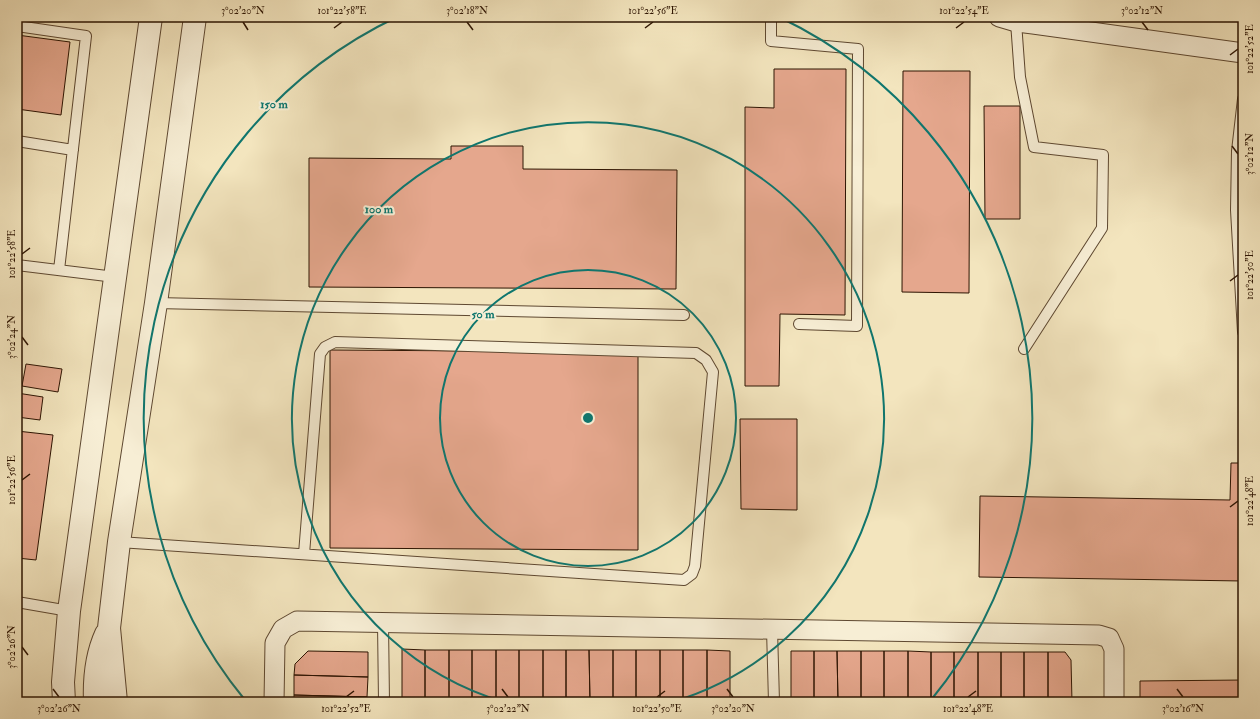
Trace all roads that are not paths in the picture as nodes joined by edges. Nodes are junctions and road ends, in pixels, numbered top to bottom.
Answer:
1 (151, 17) edge
2 (195, 17) edge
3 (771, 17) edge
4 (1021, 20) edge
5 (17, 26) edge
6 (1243, 53) edge
7 (1243, 99) edge
8 (17, 141) edge
9 (73, 150) junction
10 (17, 265) edge
11 (59, 270) junction
12 (115, 276) junction
13 (156, 303) junction
14 (684, 315) dead end
15 (799, 324) dead end
16 (1243, 332) edge
17 (1024, 349) dead end
18 (119, 542) junction
19 (304, 554) junction
20 (17, 602) edge
21 (69, 611) junction
22 (382, 623) junction
23 (110, 628) junction
24 (772, 629) junction
25 (64, 702) edge
26 (95, 702) edge
27 (116, 702) edge
28 (274, 702) edge
29 (384, 702) edge
30 (774, 702) edge
31 (1114, 702) edge

1 - 12 street
2 - 13 street
3 - 15 lane
4 - 6 street
4 - 17 lane
5 - 9 lane
7 - 16 lane
8 - 9 lane
9 - 11 lane
10 - 11 lane
11 - 12 lane
12 - 21 street
13 - 14 lane
13 - 18 street
18 - 19 lane
18 - 23 street
19 - 19 lane
20 - 21 lane
21 - 25 street
22 - 24 street
22 - 28 street
22 - 29 lane
23 - 26 street
23 - 27 street
24 - 30 lane
24 - 31 street

